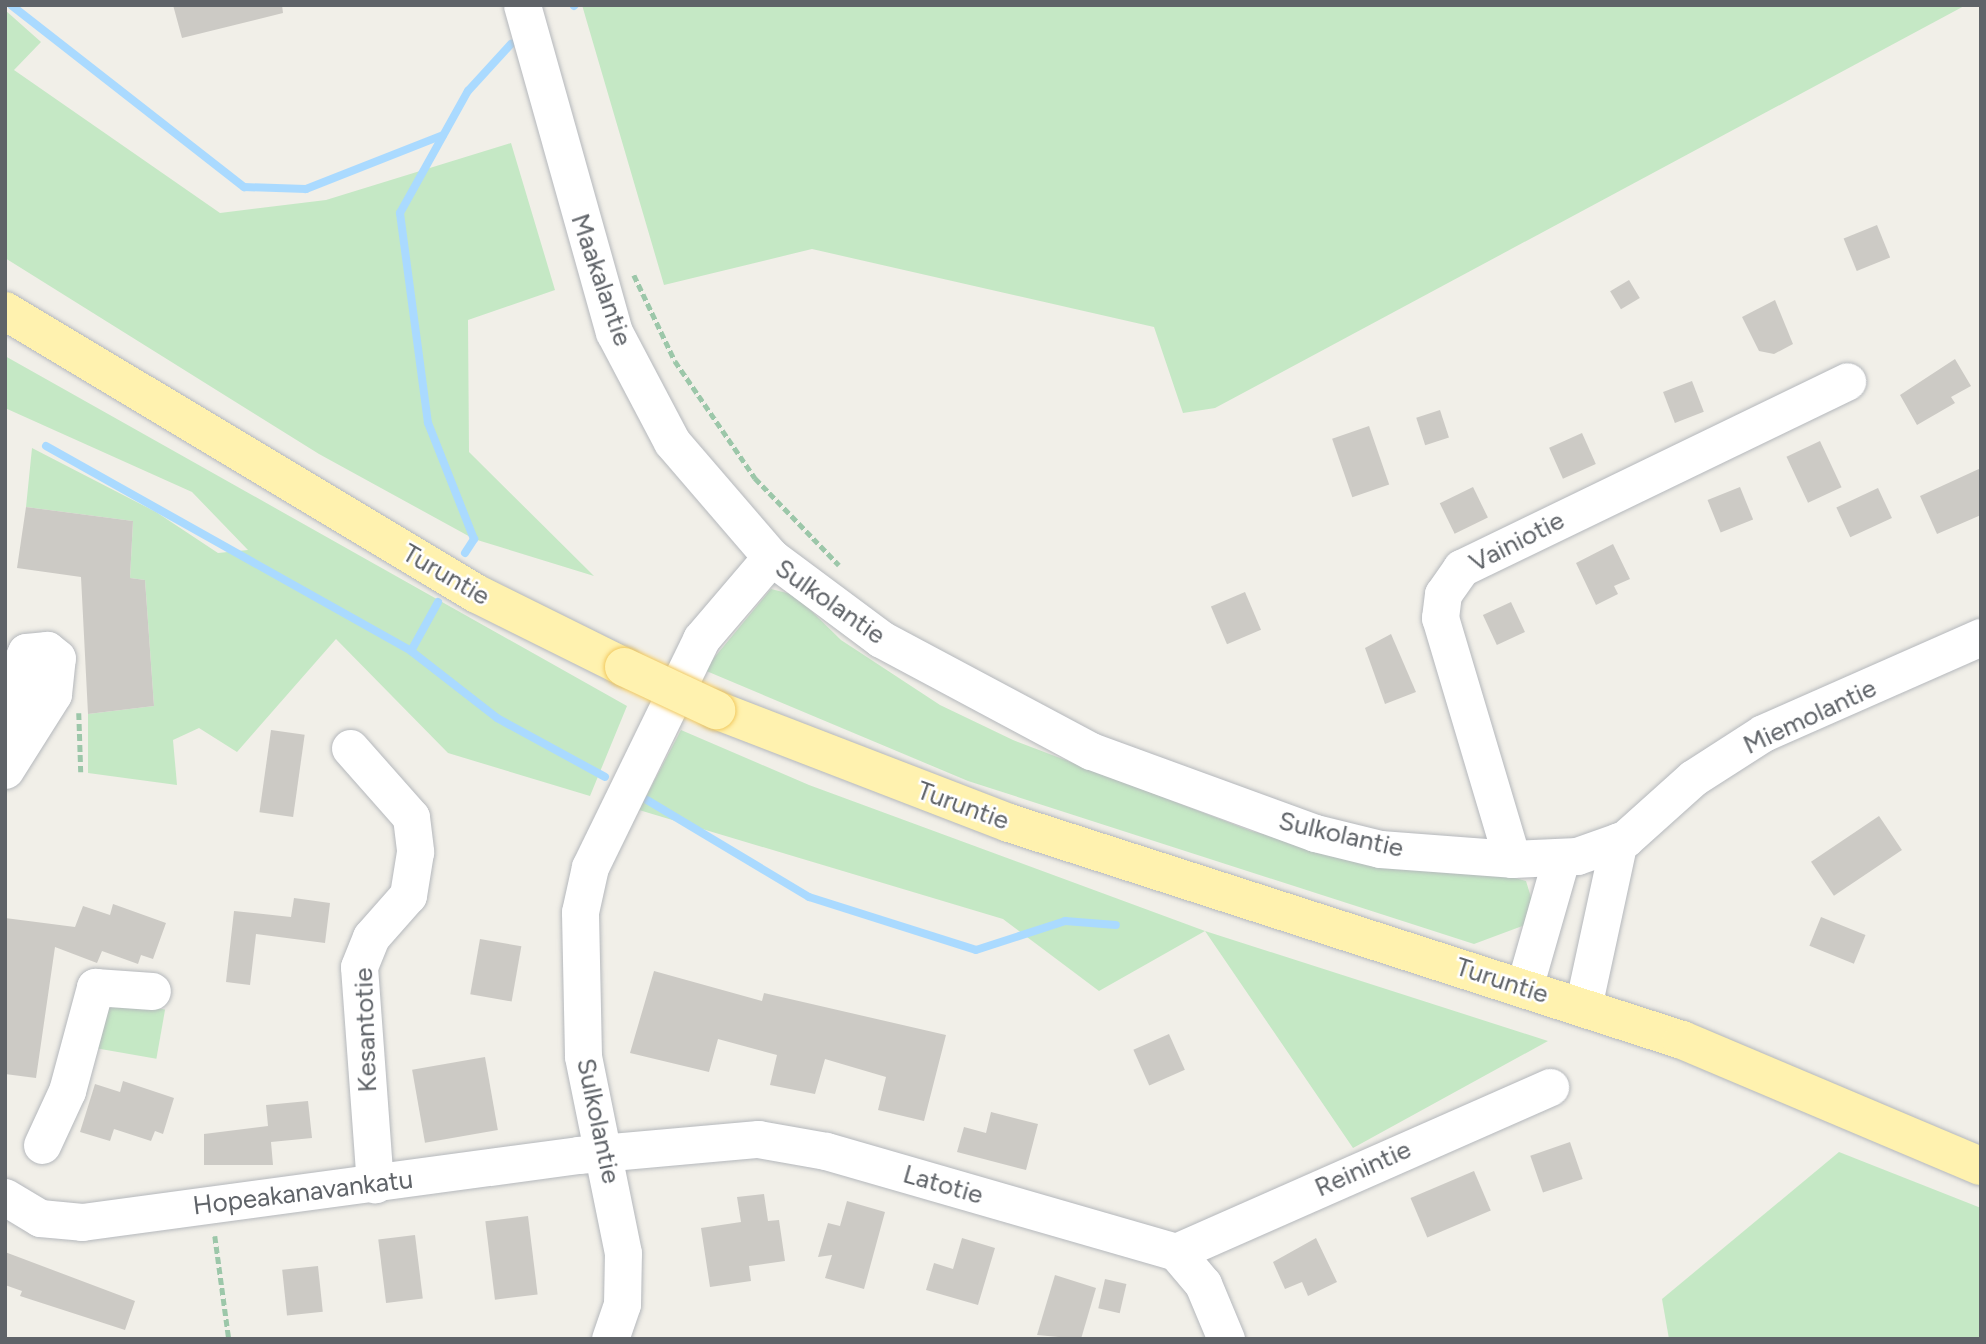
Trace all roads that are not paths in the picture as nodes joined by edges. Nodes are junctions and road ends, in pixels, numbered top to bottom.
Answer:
1 (522, 5) edge
2 (5, 311) edge
3 (1847, 381) dead end
4 (771, 557) junction
5 (1981, 637) edge
6 (350, 748) dead end
7 (1619, 841) junction
8 (1512, 859) junction
9 (1561, 859) junction
10 (1524, 988) junction
11 (152, 991) dead end
12 (1583, 1007) junction
13 (1550, 1087) dead end
14 (42, 1145) dead end
15 (605, 1155) junction
16 (1981, 1166) edge
17 (375, 1184) junction
18 (5, 1197) edge
19 (1176, 1252) junction
20 (610, 1339) edge
21 (1226, 1339) edge

1 - 4 street, Maakalantie
2 - 10 main road, Turuntie, bridge
3 - 8 street, Vainiotie
4 - 8 street, Sulkolantie
4 - 15 street, Sulkolantie
5 - 7 street, Miemolantie
6 - 17 street, Kesantotie
7 - 9 street, Miemolantie
7 - 12 street
8 - 9 street, Sulkolantie
9 - 10 street
10 - 12 main road, Turuntie
11 - 14 street
12 - 16 main road, Turuntie
13 - 19 street, Reinintie
15 - 17 street, Hopeakanavankatu
15 - 19 street, Latotie
15 - 20 street, Sulkolantie
17 - 18 street, Hopeakanavankatu
19 - 21 street

